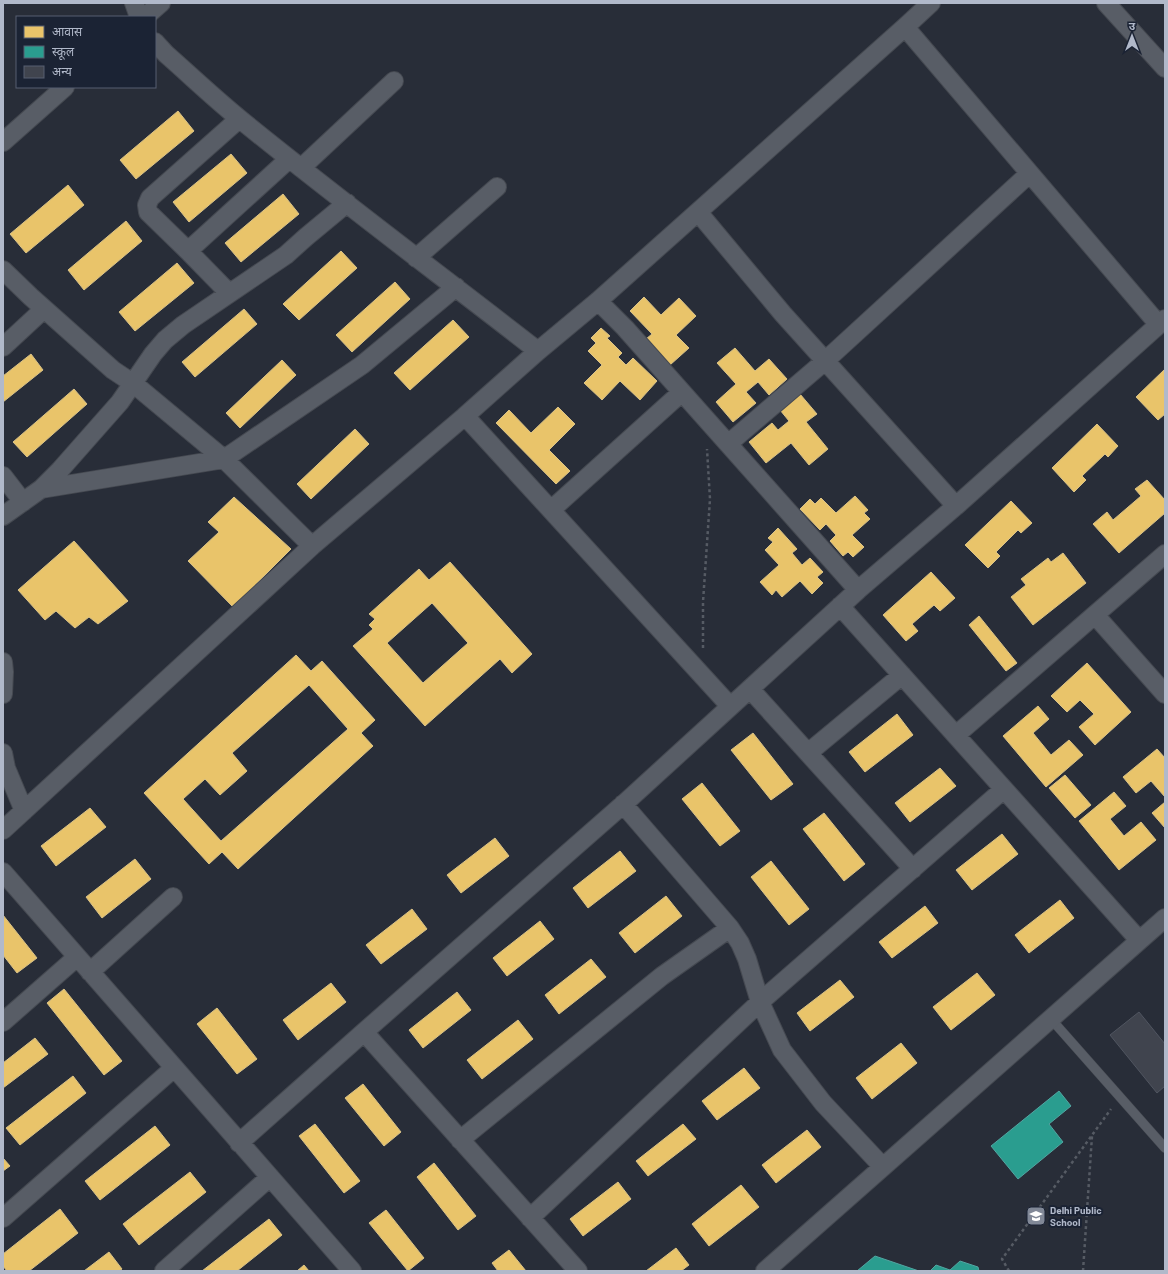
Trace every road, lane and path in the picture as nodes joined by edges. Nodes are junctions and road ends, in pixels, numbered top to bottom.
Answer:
1 (134, 3) edge
2 (161, 3) edge
3 (931, 3) edge
4 (1106, 3) edge
5 (139, 16) edge
6 (146, 16) edge
7 (905, 27) junction
8 (156, 43) edge
9 (1165, 68) edge
10 (394, 81) dead end
11 (65, 88) edge
12 (240, 119) junction
13 (3, 142) edge
14 (295, 163) junction
15 (1029, 174) junction
16 (497, 187) dead end
17 (347, 203) junction
18 (698, 212) junction
19 (188, 251) junction
20 (416, 258) junction
21 (3, 270) edge
22 (456, 287) junction
23 (229, 294) junction
24 (598, 301) junction
25 (44, 309) junction
26 (1162, 322) edge
27 (3, 347) edge
28 (538, 351) junction
29 (825, 361) junction
30 (134, 384) junction
31 (682, 392) junction
32 (465, 416) junction
33 (706, 419) junction
34 (728, 444) junction
35 (224, 459) junction
36 (3, 476) edge
37 (41, 489) junction
38 (23, 502) junction
39 (956, 506) junction
40 (551, 510) junction
41 (3, 516) edge
42 (312, 546) junction
43 (1165, 554) edge
44 (858, 590) junction
45 (840, 606) junction
46 (1095, 615) junction
47 (3, 662) edge
48 (902, 675) junction
49 (703, 676) junction
50 (750, 689) junction
51 (3, 694) edge
52 (1165, 694) edge
53 (730, 706) junction
54 (956, 735) junction
55 (3, 753) edge
56 (808, 753) junction
57 (1004, 789) junction
58 (623, 804) junction
59 (24, 811) junction
60 (3, 830) edge
61 (913, 869) junction
62 (3, 872) edge
63 (173, 897) dead end
64 (1165, 918) edge
65 (730, 928) junction
66 (1139, 940) junction
67 (77, 956) junction
68 (90, 972) junction
69 (760, 1002) junction
70 (1051, 1019) junction
71 (3, 1022) edge
72 (364, 1032) junction
73 (174, 1068) junction
74 (1120, 1097) junction
75 (1092, 1134) junction
76 (460, 1140) junction
77 (240, 1143) junction
78 (1165, 1148) edge
79 (883, 1167) junction
80 (270, 1178) junction
81 (3, 1218) edge
82 (530, 1218) junction
83 (164, 1271) edge
84 (352, 1271) edge
85 (578, 1271) edge
86 (765, 1271) edge
87 (1009, 1271) edge
88 (1083, 1271) edge

1 - 5 street
2 - 6 street
3 - 7 street
4 - 9 street
7 - 15 street
7 - 18 street
8 - 12 street
10 - 14 street
11 - 13 street
12 - 14 street
12 - 19 street
14 - 17 street
14 - 19 street
15 - 26 street
15 - 29 street
16 - 20 street
17 - 20 street
17 - 23 street
18 - 24 street
18 - 29 street
19 - 23 street
20 - 22 street
21 - 25 street
22 - 28 street
22 - 35 street
23 - 30 street
24 - 28 street
24 - 31 street
25 - 27 street
25 - 30 street
26 - 39 street
28 - 32 street
29 - 34 street
29 - 39 street
30 - 35 street
30 - 37 street
31 - 33 street
31 - 40 street
32 - 40 street
32 - 42 street
33 - 34 street
33 - 49 path
34 - 44 street
35 - 37 street
35 - 42 street
36 - 38 street
37 - 38 street
38 - 41 street
39 - 44 street
40 - 49 street
42 - 59 street
43 - 46 street
44 - 45 street
45 - 48 street
45 - 50 street
46 - 52 street
46 - 54 street
47 - 51 street
48 - 54 street
48 - 56 street
49 - 53 street
50 - 53 street
50 - 56 street
53 - 58 street
54 - 57 street
55 - 59 street
56 - 61 street
57 - 61 street
57 - 66 street
58 - 65 street
58 - 72 street
59 - 60 street
61 - 69 street
62 - 67 street
63 - 68 street
64 - 66 street
65 - 69 street
65 - 76 street
66 - 70 street
67 - 68 street
67 - 71 street
68 - 73 street
69 - 79 street
69 - 82 street
70 - 74 lane
70 - 79 street
72 - 76 street
72 - 77 street
73 - 77 street
73 - 81 street
74 - 75 path
74 - 78 lane
75 - 87 path
75 - 88 path
76 - 82 street
77 - 80 street
79 - 86 street
80 - 83 street
80 - 84 street
82 - 85 street

